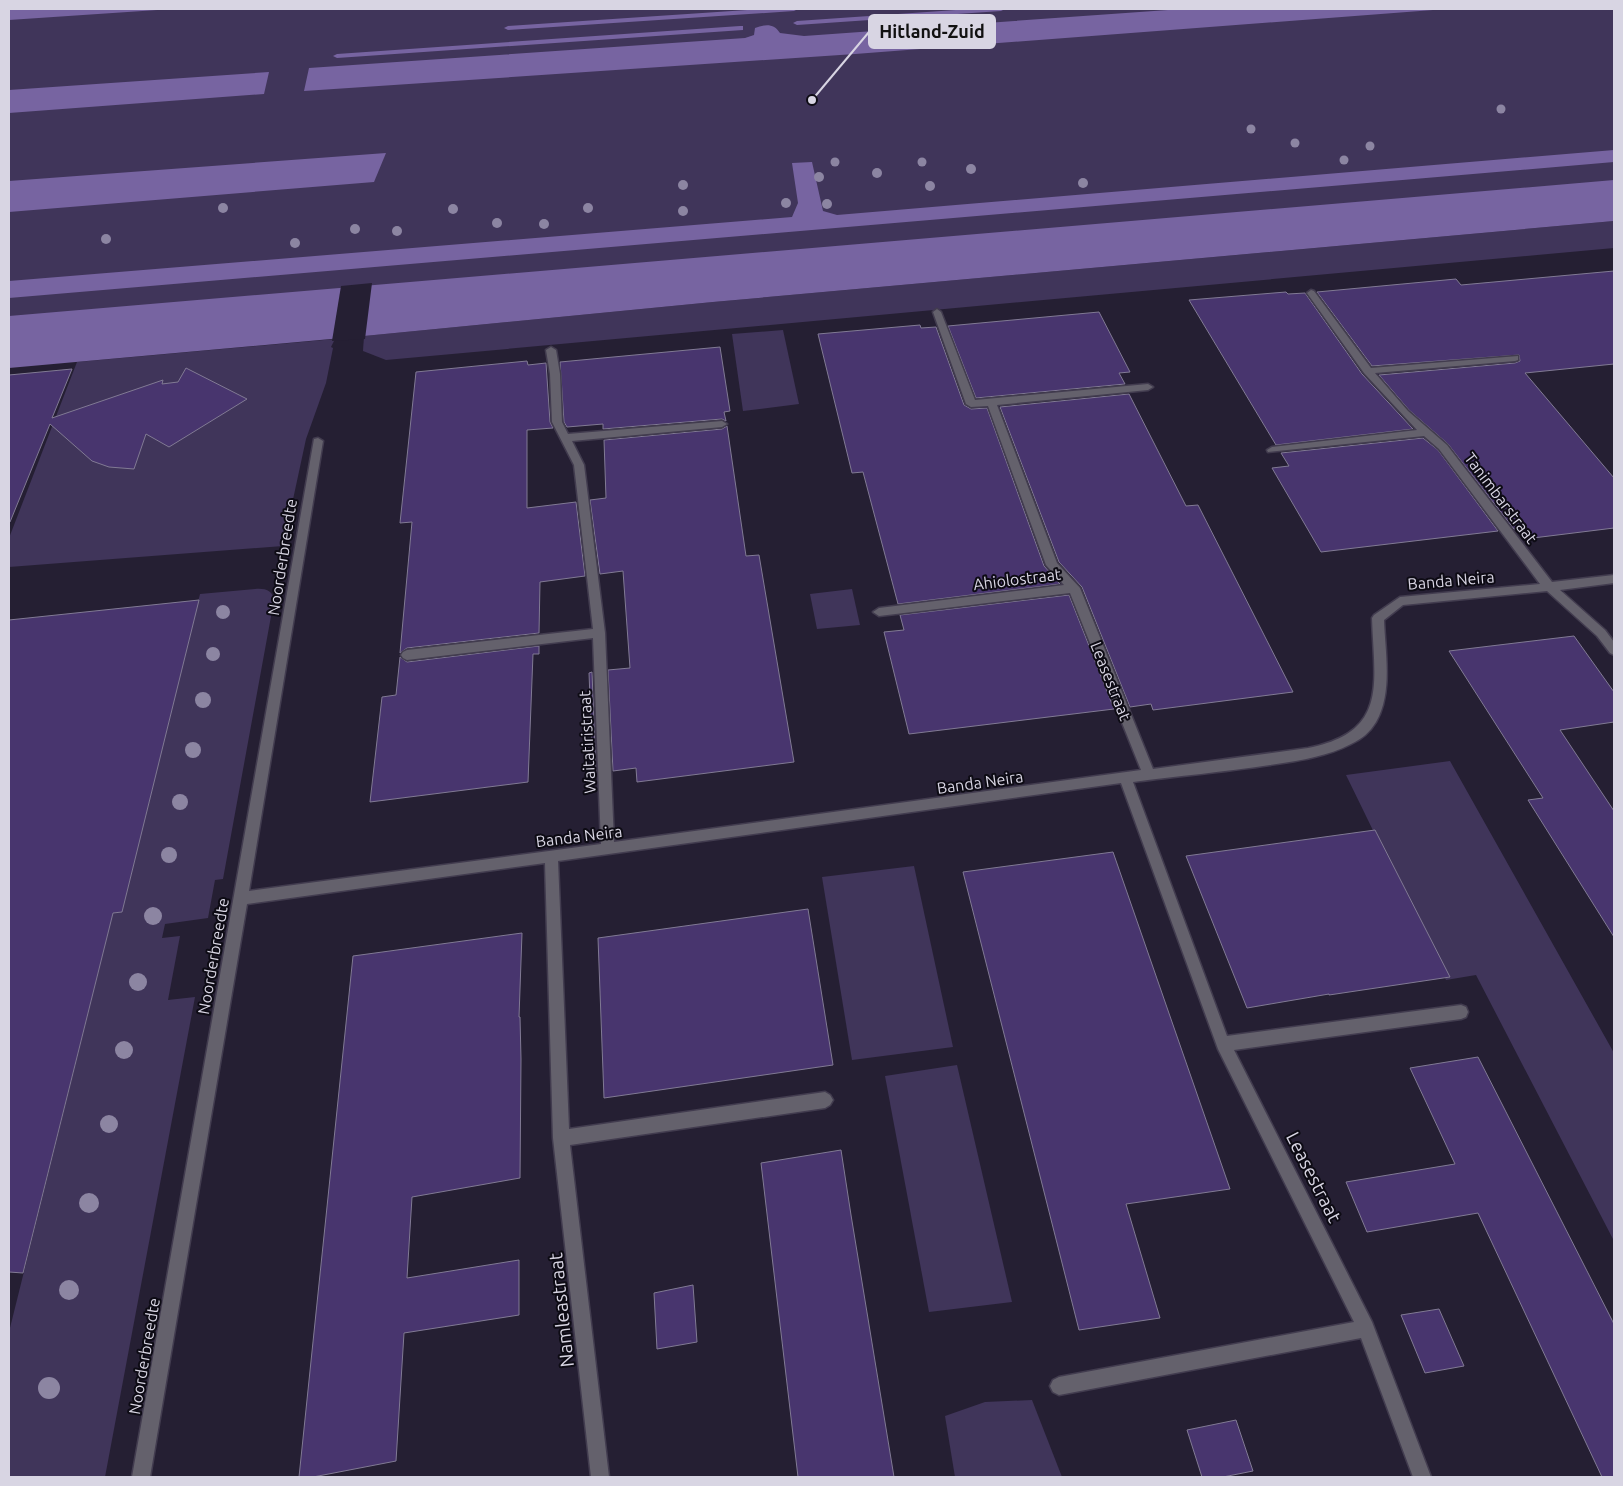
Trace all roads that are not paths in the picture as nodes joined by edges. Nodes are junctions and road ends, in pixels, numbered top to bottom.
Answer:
1 (1311, 294) dead end
2 (937, 312) dead end
3 (551, 350) dead end
4 (1516, 358) dead end
5 (1367, 371) junction
6 (1148, 387) dead end
7 (992, 404) junction
8 (722, 424) dead end
9 (1424, 433) junction
10 (566, 438) junction
11 (318, 441) dead end
12 (1272, 450) dead end
13 (1614, 579) edge
14 (1549, 587) junction
15 (1074, 588) junction
16 (879, 612) dead end
17 (598, 633) junction
18 (1614, 650) edge
19 (407, 655) dead end
20 (1149, 774) junction
21 (1125, 777) junction
22 (608, 849) junction
23 (552, 855) junction
24 (241, 898) junction
25 (1461, 1012) dead end
26 (1223, 1044) junction
27 (825, 1100) dead end
28 (561, 1138) junction
29 (1366, 1328) junction
30 (1059, 1386) dead end
31 (141, 1477) edge
32 (600, 1477) edge
33 (1422, 1477) edge

1 - 5 street, Tanimbarstraat
2 - 7 street
3 - 10 street, Waitatiristraat
4 - 5 street
5 - 9 street, Tanimbarstraat
6 - 7 street
7 - 15 street, Ahiolostraat
8 - 10 street
9 - 12 street
9 - 14 street, Tanimbarstraat
10 - 17 street, Waitatiristraat
11 - 24 street, Noorderbreedte
13 - 14 street, Banda Neira
14 - 18 street, Tanimbarstraat
14 - 20 street, Banda Neira
15 - 16 street, Ahiolostraat
15 - 20 street, Leasestraat
17 - 19 street
17 - 22 street, Waitatiristraat
20 - 21 street, Banda Neira
21 - 22 street, Banda Neira
21 - 26 street, Leasestraat
22 - 23 street, Banda Neira
23 - 24 street, Banda Neira
23 - 28 street, Namleastraat
24 - 31 street, Noorderbreedte
25 - 26 street
26 - 29 street, Leasestraat
27 - 28 street
28 - 32 street, Namleastraat
29 - 30 street
29 - 33 street, Leasestraat

